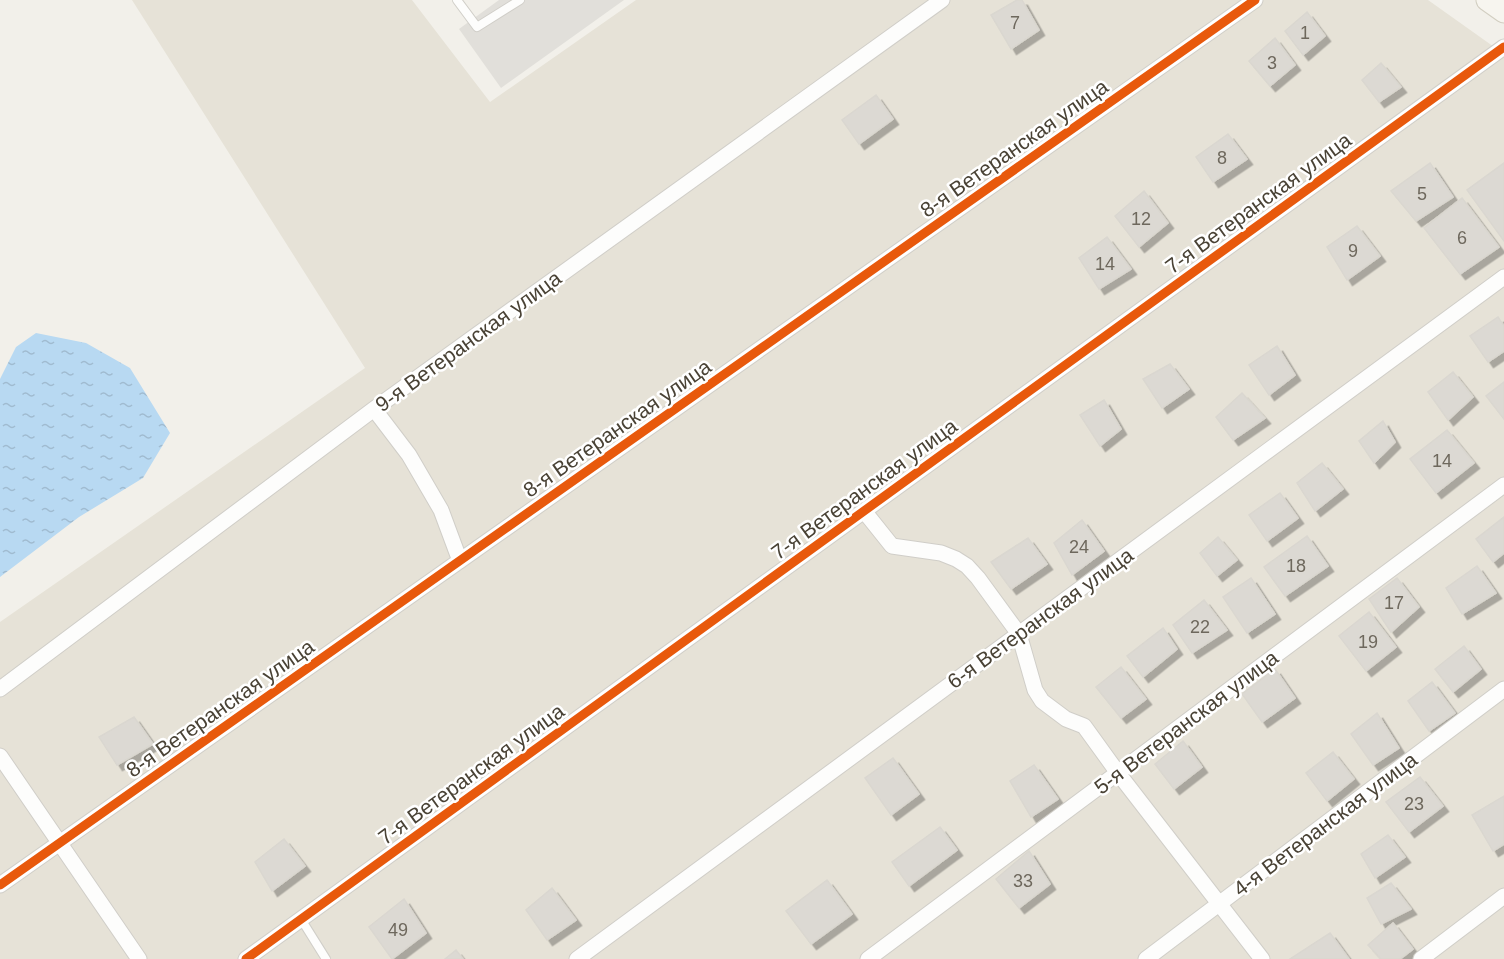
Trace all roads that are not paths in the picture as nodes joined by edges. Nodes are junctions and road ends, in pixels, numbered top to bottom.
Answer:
1 (457, 0) edge
2 (520, 0) edge
3 (942, 0) edge
4 (1254, 0) edge
5 (1487, 0) edge
6 (1504, 12) edge
7 (1504, 47) edge
8 (1504, 277) edge
9 (374, 409) junction
10 (1504, 485) edge
11 (864, 511) junction
12 (460, 561) junction
13 (1019, 634) junction
14 (0, 689) edge
15 (1504, 689) edge
16 (0, 756) edge
17 (1118, 773) junction
18 (59, 843) junction
19 (0, 885) edge
20 (1504, 896) edge
21 (1219, 904) junction
22 (301, 919) junction
23 (139, 959) edge
24 (246, 959) edge
25 (327, 959) edge
26 (577, 959) edge
27 (868, 959) edge
28 (1146, 959) edge
29 (1262, 959) edge
30 (1420, 959) edge

1 - 2 lane
3 - 9 street, 9-я Ветеранская улица
4 - 12 street, 8-я Ветеранская улица
5 - 6 main road
7 - 11 street, 7-я Ветеранская улица
8 - 13 street, 6-я Ветеранская улица
9 - 12 street
9 - 14 street, 9-я Ветеранская улица
10 - 17 street, 5-я Ветеранская улица
11 - 13 street
11 - 22 street, 7-я Ветеранская улица
12 - 18 street, 8-я Ветеранская улица
13 - 17 street
13 - 26 street, 6-я Ветеранская улица
15 - 21 street, 4-я Ветеранская улица
16 - 18 street
17 - 21 street
17 - 27 street, 5-я Ветеранская улица
18 - 19 street, 8-я Ветеранская улица
18 - 23 street
20 - 30 street
21 - 28 street, 4-я Ветеранская улица
21 - 29 street
22 - 24 street, 7-я Ветеранская улица
22 - 25 lane

